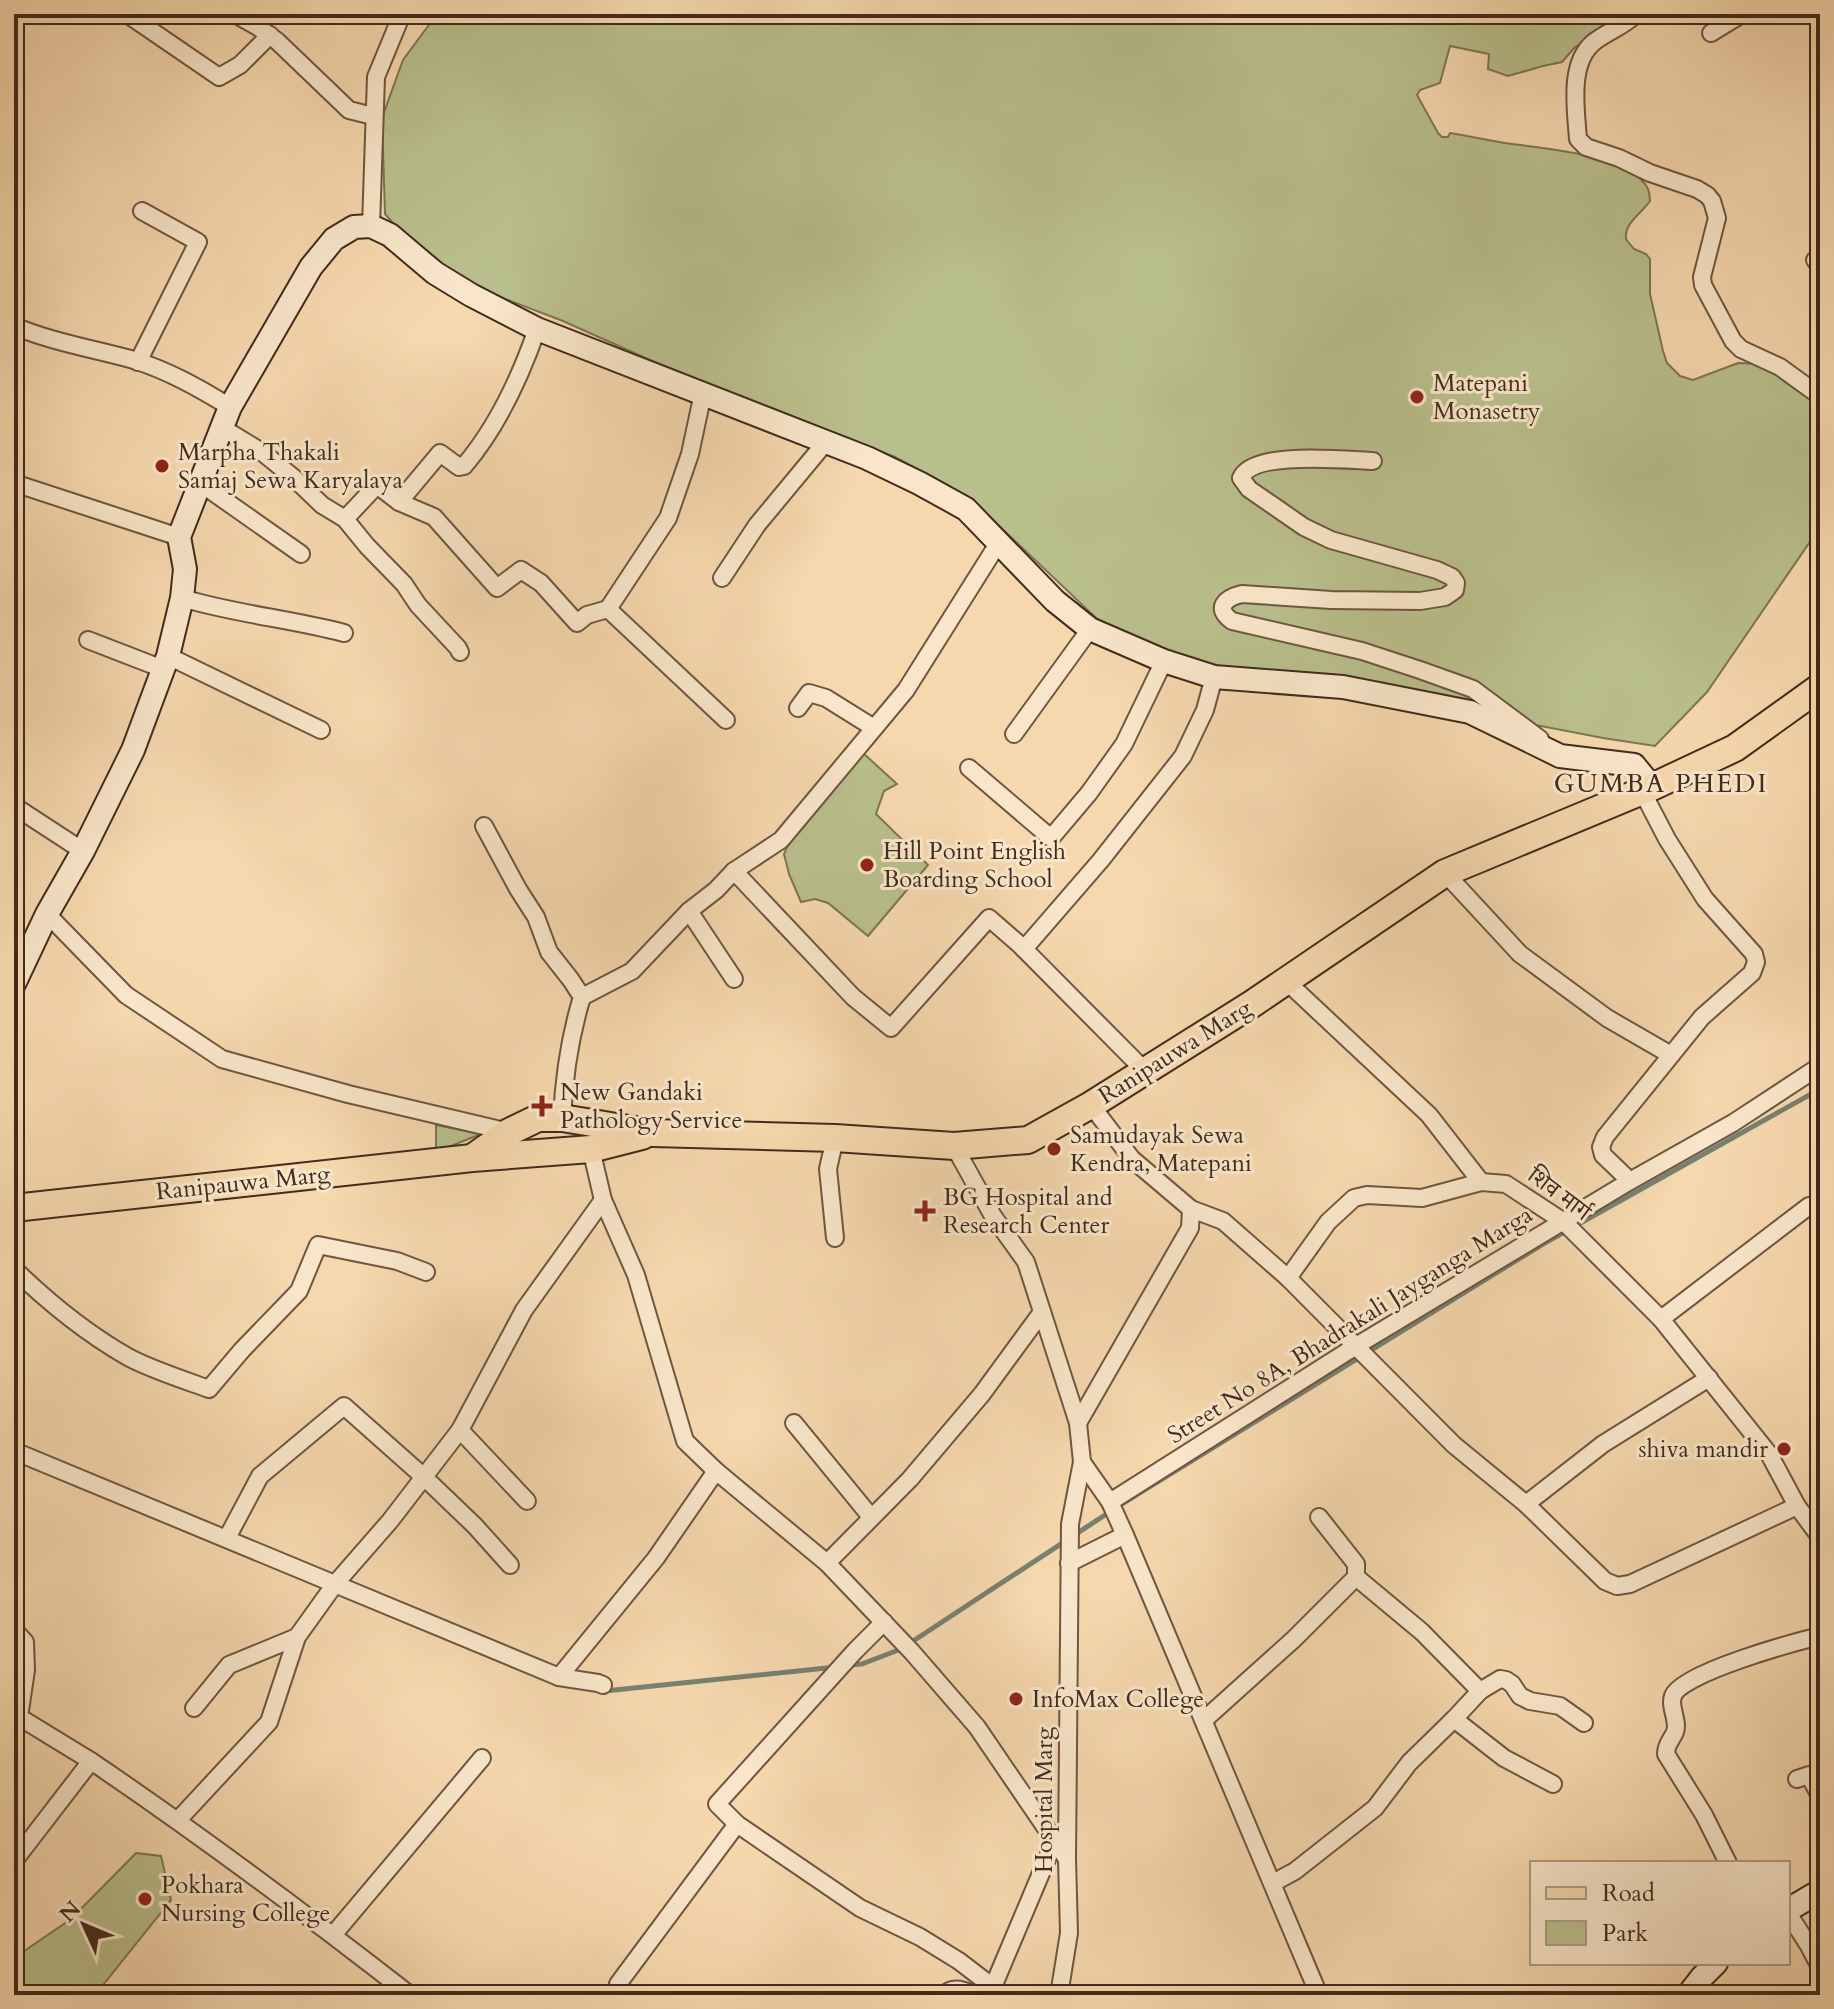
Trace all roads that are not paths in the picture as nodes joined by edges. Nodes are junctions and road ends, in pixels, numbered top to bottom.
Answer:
1 (127, 14) edge
2 (235, 14) edge
3 (402, 14) edge
4 (1636, 14) edge
5 (1742, 14) edge
6 (1711, 33) dead end
7 (270, 35) junction
8 (373, 116) junction
9 (142, 211) dead end
10 (371, 226) junction
11 (14, 326) edge
12 (537, 329) junction
13 (138, 362) junction
14 (703, 393) junction
15 (1820, 396) edge
16 (225, 417) junction
17 (825, 443) junction
18 (1373, 461) dead end
19 (14, 483) edge
20 (200, 483) junction
21 (399, 502) junction
22 (345, 519) junction
23 (179, 537) junction
24 (999, 542) junction
25 (301, 554) dead end
26 (722, 578) dead end
27 (182, 598) junction
28 (608, 609) junction
29 (1090, 629) junction
30 (344, 633) dead end
31 (88, 640) dead end
32 (460, 652) dead end
33 (1164, 661) junction
34 (165, 662) junction
35 (1214, 677) junction
36 (1820, 687) edge
37 (798, 708) dead end
38 (726, 720) dead end
39 (874, 728) junction
40 (321, 730) dead end
41 (1014, 734) dead end
42 (1560, 756) junction
43 (969, 768) dead end
44 (1647, 789) junction
45 (14, 806) edge
46 (484, 826) dead end
47 (83, 851) junction
48 (734, 871) junction
49 (1445, 873) junction
50 (689, 911) junction
51 (47, 914) junction
52 (1024, 949) junction
53 (734, 979) dead end
54 (1286, 981) junction
55 (14, 984) edge
56 (582, 997) junction
57 (1671, 1055) junction
58 (1820, 1066) edge
59 (1145, 1071) junction
60 (1091, 1105) junction
61 (562, 1118) junction
62 (509, 1132) junction
63 (653, 1133) junction
64 (835, 1138) junction
65 (954, 1146) junction
66 (591, 1149) junction
67 (472, 1158) junction
68 (1630, 1181) junction
69 (1481, 1182) junction
70 (603, 1200) junction
71 (1809, 1206) dead end
72 (14, 1208) edge
73 (1191, 1209) junction
74 (1564, 1222) junction
75 (835, 1238) dead end
76 (14, 1269) edge
77 (426, 1272) dead end
78 (1288, 1278) junction
79 (1042, 1312) junction
80 (1661, 1319) junction
81 (1356, 1346) junction
82 (1709, 1378) junction
83 (794, 1423) dead end
84 (1078, 1423) junction
85 (460, 1430) junction
86 (14, 1451) edge
87 (1082, 1462) junction
88 (716, 1471) junction
89 (425, 1478) junction
90 (527, 1501) dead end
91 (1110, 1502) junction
92 (1526, 1504) junction
93 (1797, 1506) junction
94 (871, 1517) junction
95 (1319, 1517) dead end
96 (1125, 1535) junction
97 (1820, 1537) edge
98 (227, 1538) junction
99 (827, 1563) junction
100 (1069, 1563) junction
101 (510, 1565) dead end
102 (1356, 1577) junction
103 (335, 1584) junction
104 (884, 1622) junction
105 (14, 1630) edge
106 (1820, 1636) edge
107 (297, 1637) junction
108 (559, 1677) junction
109 (603, 1685) dead end
110 (1480, 1691) junction
111 (194, 1708) dead end
112 (1454, 1719) junction
113 (1204, 1720) junction
114 (1584, 1723) dead end
115 (482, 1758) dead end
116 (91, 1761) junction
117 (1797, 1779) dead end
118 (1553, 1784) dead end
119 (1820, 1796) edge
120 (178, 1820) junction
121 (737, 1824) junction
122 (1055, 1840) junction
123 (1067, 1859) junction
124 (14, 1861) edge
125 (1727, 1861) edge
126 (1273, 1883) junction
127 (1820, 1891) edge
128 (1790, 1910) edge
129 (1790, 1914) edge
130 (333, 1935) junction
131 (1714, 1965) edge
132 (1820, 1967) edge
133 (618, 1984) dead end
134 (996, 1991) edge
135 (410, 1995) edge
136 (944, 1995) edge
137 (976, 1995) edge
138 (1059, 1995) edge
139 (1319, 1995) edge
140 (1688, 1995) edge

1 - 7 street
2 - 7 street
3 - 8 street
4 - 15 street
5 - 6 street
7 - 8 street
8 - 10 street
9 - 13 street
10 - 12 main road
10 - 16 main road
11 - 13 street
12 - 14 main road
12 - 21 street
13 - 16 street
14 - 17 main road
14 - 28 street
16 - 20 main road
16 - 22 street
17 - 24 main road
17 - 26 street
18 - 42 street
19 - 23 street
20 - 23 main road
20 - 25 street
21 - 22 street
21 - 28 street
22 - 32 street
23 - 27 main road
24 - 29 main road
24 - 39 street
27 - 30 street
27 - 34 main road
28 - 38 street
29 - 33 main road
29 - 41 street
31 - 34 street
33 - 35 main road
33 - 43 street
34 - 40 street
34 - 47 main road
35 - 42 main road
35 - 52 street
36 - 44 main road, Ranipauwa Marg
37 - 39 street
39 - 48 street
42 - 44 main road
44 - 49 main road, Ranipauwa Marg
44 - 57 street
45 - 47 street
46 - 56 street
47 - 51 main road
48 - 50 street
48 - 52 street
49 - 54 main road, Ranipauwa Marg
49 - 57 street
50 - 53 street
50 - 56 street
51 - 55 main road
51 - 62 street
52 - 59 street
54 - 59 main road, Ranipauwa Marg
54 - 69 street
56 - 61 street
57 - 68 street
58 - 68 street, Street No 8A, Bhadrakali Jayganga Marga
59 - 60 main road, Ranipauwa Marg
60 - 65 main road, Ranipauwa Marg
60 - 73 street
61 - 62 main road
61 - 63 main road
62 - 67 main road
63 - 64 main road, Ranipauwa Marg
63 - 66 main road, Ranipauwa Marg
64 - 65 main road, Ranipauwa Marg
64 - 75 street
65 - 79 street
66 - 67 main road, Ranipauwa Marg
66 - 70 street
67 - 72 main road, Ranipauwa Marg
68 - 74 street, Street No 8A, Bhadrakali Jayganga Marga
69 - 74 street, शिव मार्ग
69 - 78 street
70 - 85 street
70 - 88 street
71 - 80 street
73 - 78 street
73 - 84 street
74 - 80 street, शिव मार्ग
74 - 81 street, Street No 8A, Bhadrakali Jayganga Marga
76 - 77 street
78 - 81 street
79 - 84 street
79 - 94 street
80 - 82 street, शिव मार्ग
81 - 91 street, Street No 8A, Bhadrakali Jayganga Marga
81 - 92 street
82 - 92 street
82 - 93 street, शिव मार्ग
83 - 94 street
84 - 87 street
85 - 89 street
85 - 90 street
86 - 98 street
87 - 91 street
87 - 100 street, Hospital Marg
88 - 99 street
88 - 108 street
89 - 98 street
89 - 101 street
89 - 103 street
91 - 96 street
92 - 93 street
93 - 97 street, शिव मार्ग
94 - 99 street
95 - 102 street
96 - 100 street
96 - 113 street
98 - 103 street
99 - 104 street
100 - 123 street, Hospital Marg
102 - 110 street
102 - 113 street
103 - 107 street
103 - 108 street
104 - 121 street
104 - 122 street
105 - 116 street
106 - 125 street
107 - 111 street
107 - 120 street
108 - 109 street
110 - 112 street
110 - 114 street
112 - 118 street
112 - 126 street
113 - 126 street
115 - 130 street
116 - 120 street
116 - 124 street
117 - 119 street
120 - 130 street
121 - 133 street
121 - 134 street
122 - 123 street
122 - 134 street
123 - 138 street, Hospital Marg
126 - 139 street
127 - 128 main road
129 - 132 street
130 - 135 street
131 - 140 main road
136 - 137 street

